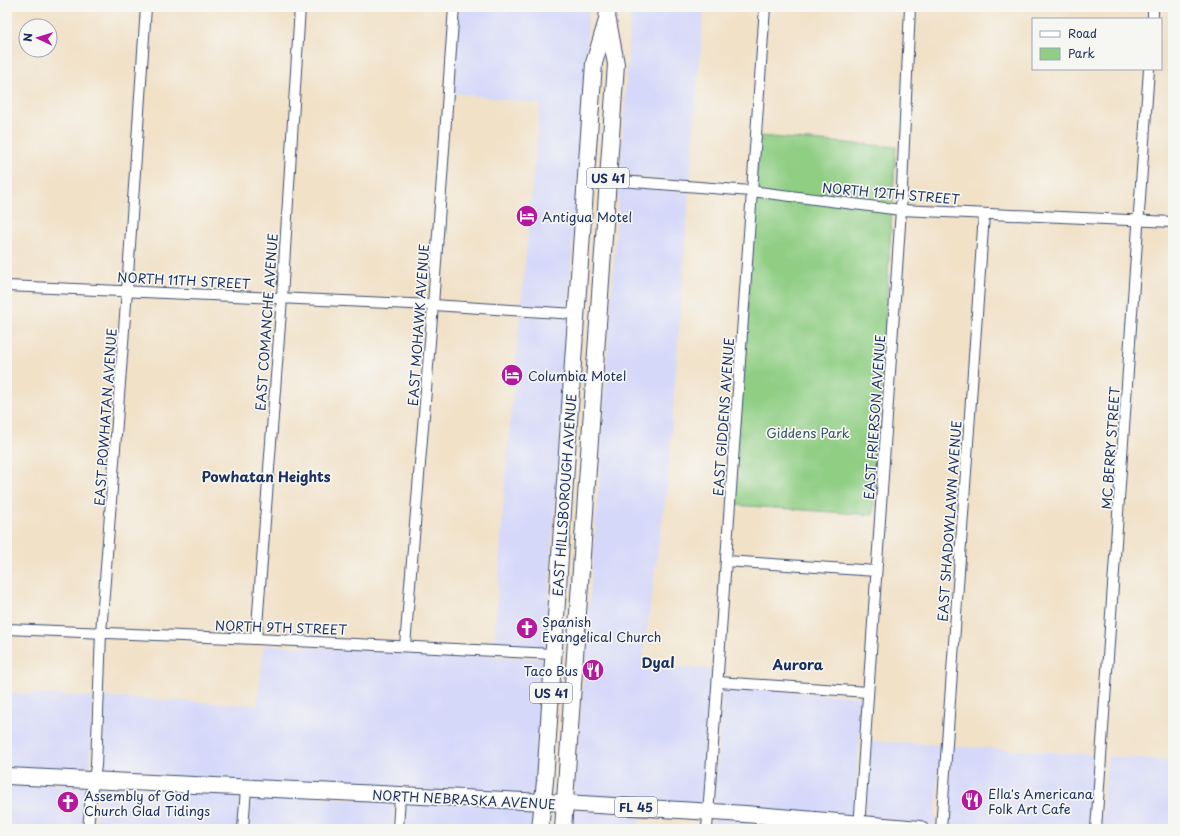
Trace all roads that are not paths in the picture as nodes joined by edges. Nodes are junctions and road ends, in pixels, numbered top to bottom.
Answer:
1 (146, 7) edge
2 (300, 7) edge
3 (454, 7) edge
4 (765, 7) edge
5 (910, 7) edge
6 (1153, 7) edge
7 (608, 13) edge
8 (1153, 18) edge
9 (1149, 70) edge
10 (588, 154) junction
11 (608, 180) junction
12 (751, 191) junction
13 (901, 210) junction
14 (984, 214) junction
15 (1138, 220) junction
16 (1173, 222) edge
17 (7, 286) edge
18 (127, 290) junction
19 (282, 298) junction
20 (433, 305) junction
21 (576, 314) junction
22 (596, 338) junction
23 (568, 439) junction
24 (584, 523) junction
25 (726, 561) junction
26 (876, 572) junction
27 (7, 630) edge
28 (101, 633) junction
29 (256, 639) junction
30 (405, 646) junction
31 (553, 654) junction
32 (718, 682) junction
33 (868, 692) junction
34 (7, 776) edge
35 (94, 781) junction
36 (246, 788) junction
37 (400, 796) junction
38 (544, 802) junction
39 (565, 803) junction
40 (708, 812) junction
41 (859, 827) edge
42 (88, 829) edge
43 (243, 829) edge
44 (398, 829) edge
45 (540, 829) edge
46 (563, 829) edge
47 (707, 829) edge
48 (920, 829) edge
49 (941, 829) edge
50 (1096, 829) edge

1 - 18 street, EAST POWHATAN AVENUE
2 - 19 street, EAST COMANCHE AVENUE
3 - 20 street, EAST MOHAWK AVENUE
4 - 12 street, EAST GIDDENS AVENUE
5 - 13 street, EAST FRIERSON AVENUE
6 - 8 street
7 - 10 main road, EAST HILLSBOROUGH AVENUE / US 41
7 - 11 main road, EAST HILLSBOROUGH AVENUE / US 41
9 - 15 street, MC BERRY STREET
10 - 11 main road
10 - 21 main road, EAST HILLSBOROUGH AVENUE / US 41
11 - 12 street, NORTH 12TH STREET
11 - 22 main road, EAST HILLSBOROUGH AVENUE / US 41
12 - 13 street, NORTH 12TH STREET
12 - 25 street, EAST GIDDENS AVENUE
13 - 14 street, NORTH 12TH STREET
13 - 26 street, EAST FRIERSON AVENUE
14 - 15 street, NORTH 12TH STREET
14 - 49 street, EAST SHADOWLAWN AVENUE
15 - 16 street, NORTH 12TH STREET
15 - 50 street, MC BERRY STREET
17 - 18 street, NORTH 11TH STREET
18 - 19 street, NORTH 11TH STREET
18 - 28 street, EAST POWHATAN AVENUE
19 - 20 street, NORTH 11TH STREET
19 - 29 street, EAST COMANCHE AVENUE
20 - 21 street, NORTH 11TH STREET
20 - 30 street, EAST MOHAWK AVENUE
21 - 22 main road
21 - 23 main road, EAST HILLSBOROUGH AVENUE / US 41
22 - 24 main road, EAST HILLSBOROUGH AVENUE / US 41
23 - 24 main road
23 - 31 main road, EAST HILLSBOROUGH AVENUE / US 41
24 - 39 main road, EAST HILLSBOROUGH AVENUE / US 41
25 - 26 street
25 - 32 street, EAST GIDDENS AVENUE
26 - 33 street, EAST FRIERSON AVENUE
27 - 28 street, NORTH 9TH STREET
28 - 29 street, NORTH 9TH STREET
28 - 35 street, EAST POWHATAN AVENUE
29 - 30 street, NORTH 9TH STREET
30 - 31 street, NORTH 9TH STREET
31 - 38 main road, EAST HILLSBOROUGH AVENUE / US 41
32 - 33 street
32 - 40 street, EAST GIDDENS AVENUE
33 - 41 street, EAST FRIERSON AVENUE
34 - 35 main road, NORTH NEBRASKA AVENUE
35 - 36 main road, NORTH NEBRASKA AVENUE
35 - 42 street, EAST POWHATAN AVENUE
36 - 37 main road, NORTH NEBRASKA AVENUE
36 - 43 street
37 - 38 main road, NORTH NEBRASKA AVENUE
37 - 44 street
38 - 39 main road, NORTH NEBRASKA AVENUE
38 - 45 main road, EAST HILLSBOROUGH AVENUE
39 - 40 main road, NORTH NEBRASKA AVENUE / FL 45
39 - 46 main road, EAST HILLSBOROUGH AVENUE
40 - 41 main road, NORTH NEBRASKA AVENUE / FL 45
40 - 47 street, EAST GIDDENS AVENUE
41 - 48 main road, NORTH NEBRASKA AVENUE / FL 45

